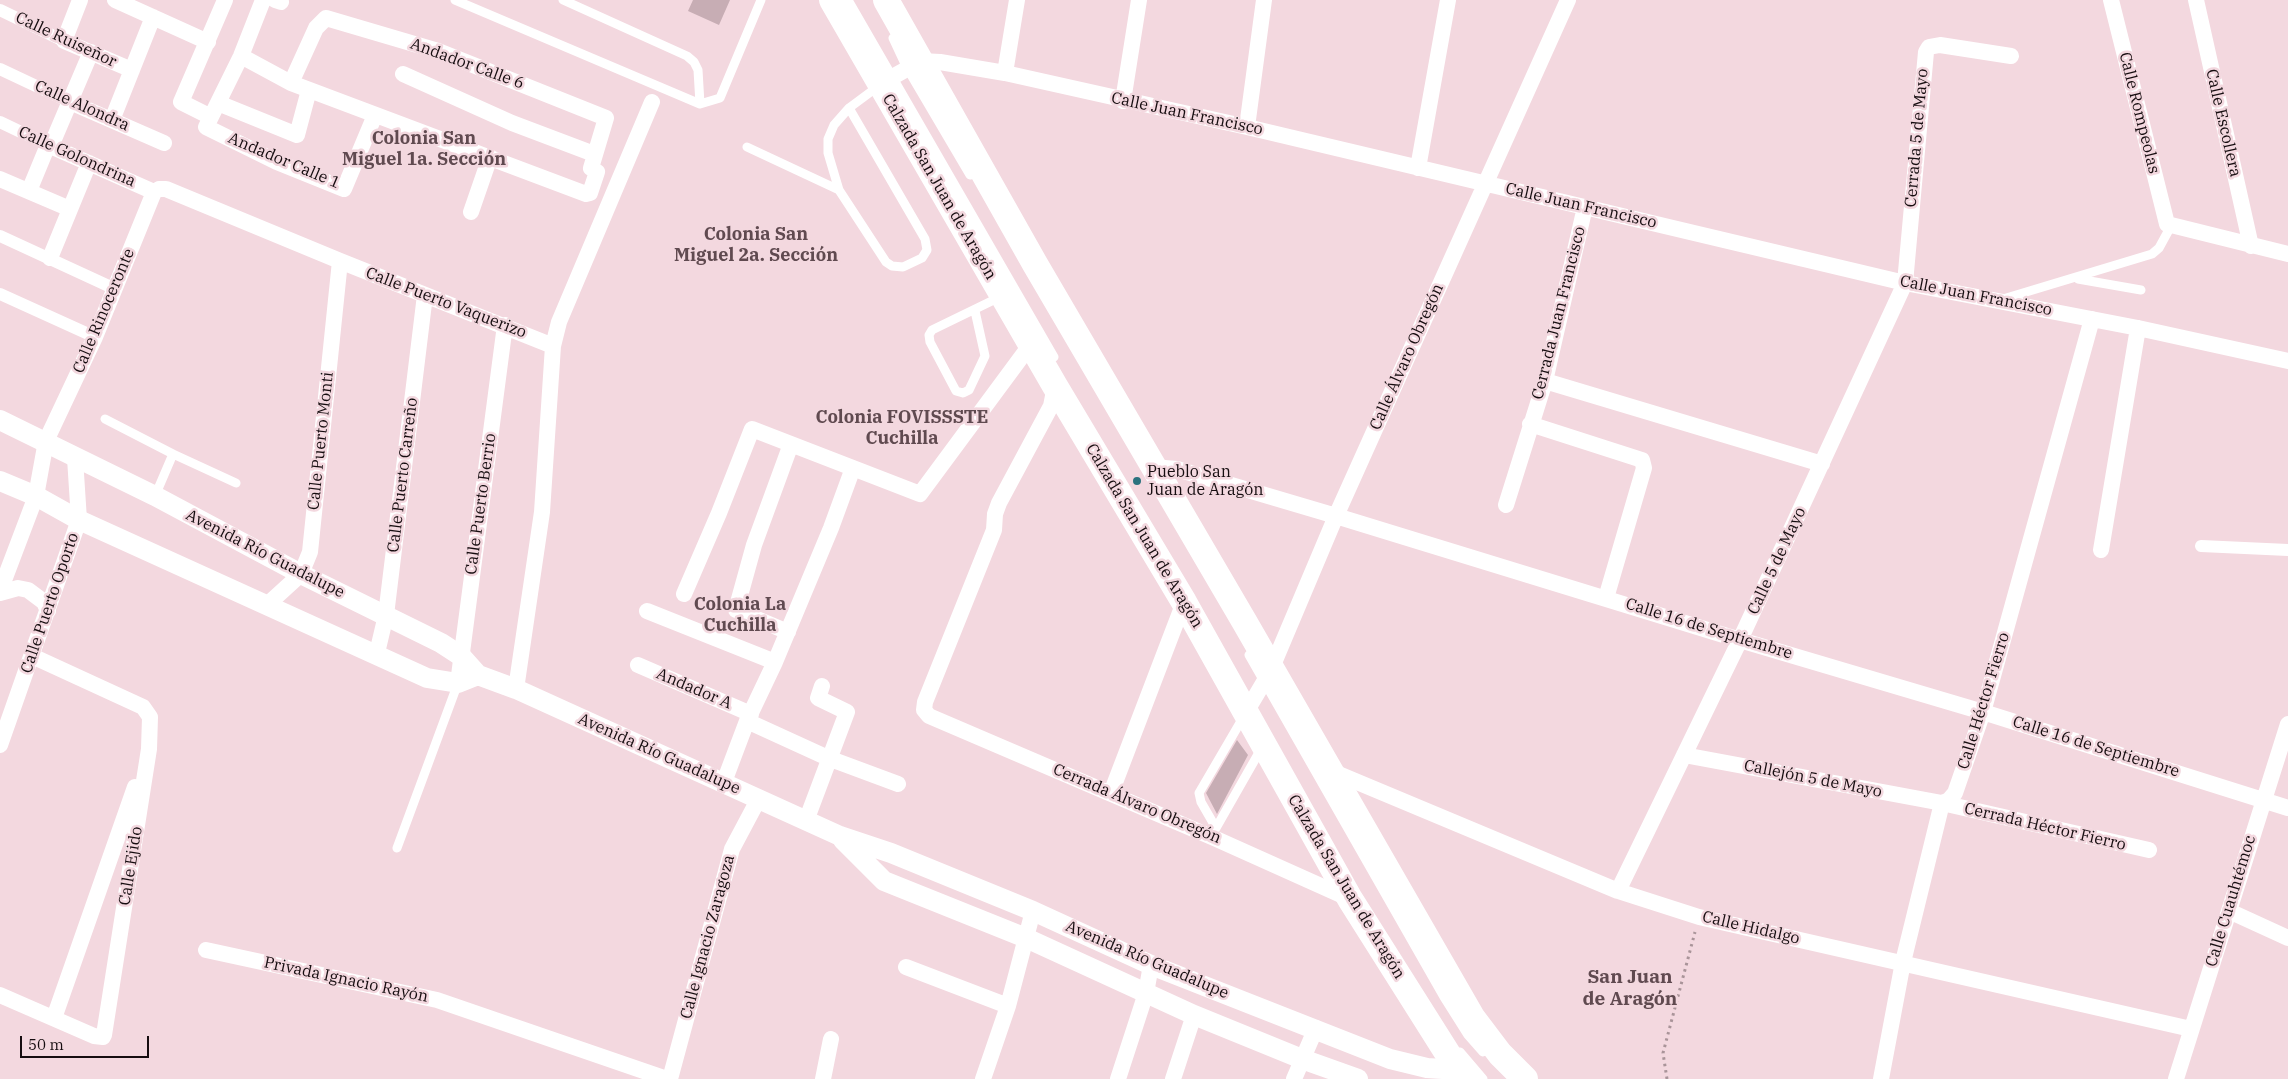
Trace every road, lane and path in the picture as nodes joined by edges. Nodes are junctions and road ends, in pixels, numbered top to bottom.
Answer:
1 (80, 0) edge
2 (116, 0) edge
3 (225, 0) edge
4 (263, 0) edge
5 (455, 0) edge
6 (563, 0) edge
7 (761, 0) edge
8 (832, 0) edge
9 (848, 0) edge
10 (1017, 0) edge
11 (1139, 0) edge
12 (1264, 0) edge
13 (1448, 0) edge
14 (1568, 0) edge
15 (2111, 0) edge
16 (2196, 0) edge
17 (0, 10) edge
18 (891, 10) edge
19 (153, 17) junction
20 (64, 41) junction
21 (208, 42) junction
22 (91, 52) junction
23 (241, 56) junction
24 (2011, 56) dead end
25 (914, 64) junction
26 (0, 69) edge
27 (132, 70) junction
28 (1005, 73) junction
29 (403, 74) dead end
30 (886, 80) junction
31 (291, 83) junction
32 (309, 90) junction
33 (1122, 101) junction
34 (70, 102) junction
35 (652, 102) dead end
36 (700, 104) junction
37 (849, 108) junction
38 (375, 115) junction
39 (212, 116) junction
40 (112, 120) junction
41 (0, 122) edge
42 (1247, 127) junction
43 (164, 142) dead end
44 (50, 146) junction
45 (747, 146) dead end
46 (594, 154) junction
47 (490, 157) junction
48 (90, 163) junction
49 (1418, 168) junction
50 (0, 179) edge
51 (973, 180) dead end
52 (1485, 183) junction
53 (839, 190) junction
54 (160, 191) junction
55 (29, 192) junction
56 (1585, 207) junction
57 (70, 209) junction
58 (471, 212) dead end
59 (2170, 226) junction
60 (0, 236) edge
61 (2251, 246) junction
62 (2288, 254) edge
63 (50, 258) junction
64 (340, 261) junction
65 (2075, 278) junction
66 (1905, 283) junction
67 (113, 288) junction
68 (2142, 290) dead end
69 (0, 294) edge
70 (425, 295) junction
71 (1002, 296) junction
72 (1998, 300) junction
73 (974, 311) junction
74 (2092, 320) junction
75 (505, 326) junction
76 (2138, 328) junction
77 (95, 337) junction
78 (1031, 344) junction
79 (553, 346) junction
80 (2288, 361) edge
81 (1058, 378) junction
82 (1545, 381) junction
83 (105, 419) dead end
84 (0, 420) edge
85 (1530, 424) junction
86 (46, 441) junction
87 (791, 444) junction
88 (173, 454) junction
89 (75, 458) junction
90 (1822, 464) junction
91 (1152, 467) junction
92 (854, 468) junction
93 (0, 481) edge
94 (236, 483) dead end
95 (36, 496) junction
96 (155, 496) junction
97 (1506, 505) dead end
98 (1336, 516) junction
99 (79, 520) junction
100 (1160, 543) dead end
101 (2202, 546) dead end
102 (2101, 550) dead end
103 (2288, 550) edge
104 (301, 574) junction
105 (0, 592) edge
106 (684, 594) dead end
107 (1606, 598) junction
108 (1184, 602) junction
109 (267, 604) junction
110 (48, 611) junction
111 (647, 611) dead end
112 (386, 616) junction
113 (788, 632) junction
114 (1740, 640) junction
115 (1243, 643) dead end
116 (377, 653) junction
117 (1224, 654) dead end
118 (32, 656) junction
119 (461, 656) junction
120 (775, 662) junction
121 (638, 665) dead end
122 (478, 675) junction
123 (1267, 677) junction
124 (458, 683) junction
125 (822, 686) dead end
126 (516, 689) junction
127 (1251, 705) junction
128 (1983, 712) junction
129 (749, 718) junction
130 (2288, 724) edge
131 (0, 745) edge
132 (1263, 745) junction
133 (149, 749) junction
134 (1684, 754) junction
135 (828, 758) junction
136 (1329, 771) junction
137 (724, 782) junction
138 (898, 784) dead end
139 (1111, 793) junction
140 (758, 800) junction
141 (2263, 800) junction
142 (1942, 803) junction
143 (2288, 808) edge
144 (806, 821) junction
145 (1215, 833) junction
146 (840, 836) junction
147 (397, 848) dead end
148 (2149, 850) dead end
149 (1618, 891) junction
150 (1350, 899) junction
151 (1034, 911) junction
152 (2229, 911) junction
153 (1699, 917) junction
154 (1026, 938) junction
155 (2288, 938) edge
156 (206, 950) dead end
157 (1903, 962) junction
158 (1151, 965) junction
159 (906, 967) dead end
160 (1146, 993) junction
161 (0, 995) edge
162 (1008, 1006) junction
163 (1194, 1015) junction
164 (54, 1018) junction
165 (1439, 1021) dead end
166 (1316, 1028) junction
167 (2191, 1029) junction
168 (831, 1038) dead end
169 (1302, 1059) junction
170 (1492, 1062) dead end
171 (1463, 1074) edge
172 (668, 1079) edge
173 (823, 1079) edge
174 (983, 1079) edge
175 (1118, 1079) edge
176 (1173, 1079) edge
177 (1294, 1079) edge
178 (1358, 1079) edge
179 (1483, 1079) edge
180 (1525, 1079) edge
181 (1667, 1079) edge
182 (1881, 1079) edge
183 (2176, 1079) edge

1 - 20 street
2 - 19 street
3 - 21 street
4 - 23 street
5 - 36 lane
6 - 36 lane
7 - 36 lane
8 - 30 main road, Calzada San Juan de Aragón
9 - 30 lane
10 - 28 street
11 - 33 street
12 - 42 street
13 - 49 street
14 - 52 street, Calle Álvaro Obregón
15 - 59 street, Calle Rompeolas
16 - 61 street, Calle Escollera
17 - 20 street, Calle Ruiseñor
18 - 25 main road
19 - 21 street
19 - 27 street
20 - 22 street, Calle Ruiseñor
21 - 39 street
22 - 27 street, Calle Ruiseñor
22 - 34 street
23 - 31 street
23 - 39 street
24 - 66 street, Cerrada 5 de Mayo
25 - 28 street, Calle Juan Francisco
25 - 30 street
25 - 51 lane
25 - 91 main road
26 - 34 street, Calle Alondra
27 - 40 street
28 - 33 street, Calle Juan Francisco
29 - 46 street
30 - 37 lane
30 - 71 main road, Calzada San Juan de Aragón
30 - 81 lane
31 - 32 street
31 - 46 street, Andador Calle 6
32 - 38 street
32 - 39 street
33 - 42 street, Calle Juan Francisco
34 - 40 street, Calle Alondra
34 - 44 street
35 - 79 street
37 - 53 lane
37 - 53 lane
38 - 39 street, Andador Calle 1
38 - 47 street
40 - 43 street, Calle Alondra
41 - 44 street, Calle Golondrina
42 - 49 street, Calle Juan Francisco
44 - 48 street, Calle Golondrina
44 - 55 street
45 - 53 lane
46 - 47 street
47 - 58 street
48 - 54 street, Calle Golondrina
48 - 57 street
49 - 52 street, Calle Juan Francisco
50 - 55 street
52 - 56 street, Calle Juan Francisco
52 - 98 street, Calle Álvaro Obregón
54 - 64 street, Calle Golondrina
54 - 67 street, Calle Rinoceronte
55 - 57 street
56 - 66 street, Calle Juan Francisco
56 - 82 street, Cerrada Juan Francisco
57 - 63 street
59 - 61 street
59 - 65 lane
60 - 63 street
61 - 62 street
63 - 67 street
64 - 70 street, Calle Puerto Vaquerizo
64 - 104 street, Calle Puerto Monti
65 - 68 lane
65 - 72 lane
66 - 72 street, Calle Juan Francisco
66 - 90 street, Calle 5 de Mayo
67 - 77 street, Calle Rinoceronte
69 - 77 street
70 - 75 street, Calle Puerto Vaquerizo
70 - 112 street, Calle Puerto Carreño
71 - 73 lane
71 - 78 main road, Calzada San Juan de Aragón
72 - 74 street, Calle Juan Francisco
73 - 73 lane
74 - 76 street, Calle Juan Francisco
74 - 128 street, Calle Héctor Fierro
75 - 79 street, Calle Puerto Vaquerizo
75 - 119 street, Calle Puerto Berrio
76 - 80 street, Calle Juan Francisco
76 - 102 street
77 - 86 street, Calle Rinoceronte
78 - 81 main road, Calzada San Juan de Aragón
78 - 92 street
79 - 126 street
81 - 108 main road, Calzada San Juan de Aragón
81 - 139 street, Cerrada Álvaro Obregón
82 - 85 street, Cerrada Juan Francisco
82 - 90 street
83 - 88 lane
84 - 86 street, Avenida Río Guadalupe
85 - 97 street, Cerrada Juan Francisco
85 - 107 street
86 - 89 street, Avenida Río Guadalupe
86 - 95 street
87 - 92 street
87 - 106 street
87 - 113 street
88 - 94 lane
88 - 96 lane
89 - 96 street, Avenida Río Guadalupe
89 - 99 street, Calle Puerto Oporto
90 - 114 street, Calle 5 de Mayo
91 - 98 street, Calle 16 de Septiembre
91 - 123 main road
92 - 113 street
93 - 95 street
95 - 99 street
95 - 105 street
96 - 104 street, Avenida Río Guadalupe
98 - 107 street, Calle 16 de Septiembre
98 - 123 street, Calle Álvaro Obregón
99 - 109 street
99 - 110 street, Calle Puerto Oporto
100 - 117 lane
101 - 103 street
104 - 109 street, Calle Puerto Monti
104 - 112 street, Avenida Río Guadalupe
105 - 110 street
107 - 114 street, Calle 16 de Septiembre
108 - 127 main road, Calzada San Juan de Aragón
108 - 139 street
109 - 116 street
110 - 118 street, Calle Puerto Oporto
111 - 120 street
112 - 116 street, Calle Puerto Carreño
112 - 119 street, Avenida Río Guadalupe
113 - 120 street
114 - 128 street, Calle 16 de Septiembre
114 - 134 street, Calle 5 de Mayo
115 - 123 lane
116 - 124 street
118 - 131 street, Calle Puerto Oporto
118 - 133 street, Calle Ejido
119 - 122 street, Avenida Río Guadalupe
119 - 124 street, Calle Puerto Berrio
120 - 129 street
121 - 129 street, Andador A
122 - 124 street
122 - 126 street, Avenida Río Guadalupe
123 - 127 street, Calle Álvaro Obregón
123 - 136 main road
123 - 170 lane
124 - 147 lane
125 - 135 street
126 - 137 street, Avenida Río Guadalupe
127 - 132 main road, Calzada San Juan de Aragón
127 - 145 lane
128 - 141 street, Calle 16 de Septiembre
128 - 142 street, Calle Héctor Fierro
129 - 135 street, Andador A
129 - 137 street
130 - 141 street, Calle Cuauhtémoc
132 - 145 lane
132 - 150 main road, Calzada San Juan de Aragón
133 - 164 street
133 - 164 street, Calle Ejido
134 - 142 street, Callejón 5 de Mayo
134 - 149 street, Calle 5 de Mayo
135 - 138 street, Andador A
135 - 144 street
136 - 149 street, Calle Hidalgo
136 - 180 main road
137 - 140 street, Avenida Río Guadalupe
139 - 145 street, Cerrada Álvaro Obregón
140 - 144 street, Avenida Río Guadalupe
140 - 172 street, Calle Ignacio Zaragoza
141 - 143 street, Calle 16 de Septiembre
141 - 152 street, Calle Cuauhtémoc
142 - 148 street, Cerrada Héctor Fierro
142 - 157 street
144 - 146 street, Avenida Río Guadalupe
145 - 150 street, Cerrada Álvaro Obregón
146 - 151 street, Avenida Río Guadalupe
146 - 154 street, Avenida Río Guadalupe
149 - 153 street, Calle Hidalgo
150 - 171 main road, Calzada San Juan de Aragón
151 - 154 street
151 - 158 street, Avenida Río Guadalupe
152 - 155 street
152 - 167 street, Calle Cuauhtémoc
153 - 157 street, Calle Hidalgo
153 - 181 path
154 - 160 street, Avenida Río Guadalupe
154 - 162 street
156 - 172 street, Privada Ignacio Rayón
157 - 167 street, Calle Hidalgo
157 - 182 street
158 - 160 street
158 - 166 street, Avenida Río Guadalupe
159 - 162 street
160 - 163 street, Avenida Río Guadalupe
160 - 175 street
161 - 164 street, Calle Ejido
162 - 174 street
163 - 169 street, Avenida Río Guadalupe
163 - 176 street
165 - 179 lane
166 - 169 street
166 - 171 street, Avenida Río Guadalupe
167 - 183 street, Calle Cuauhtémoc
168 - 173 street
169 - 177 street
169 - 178 street, Avenida Río Guadalupe

